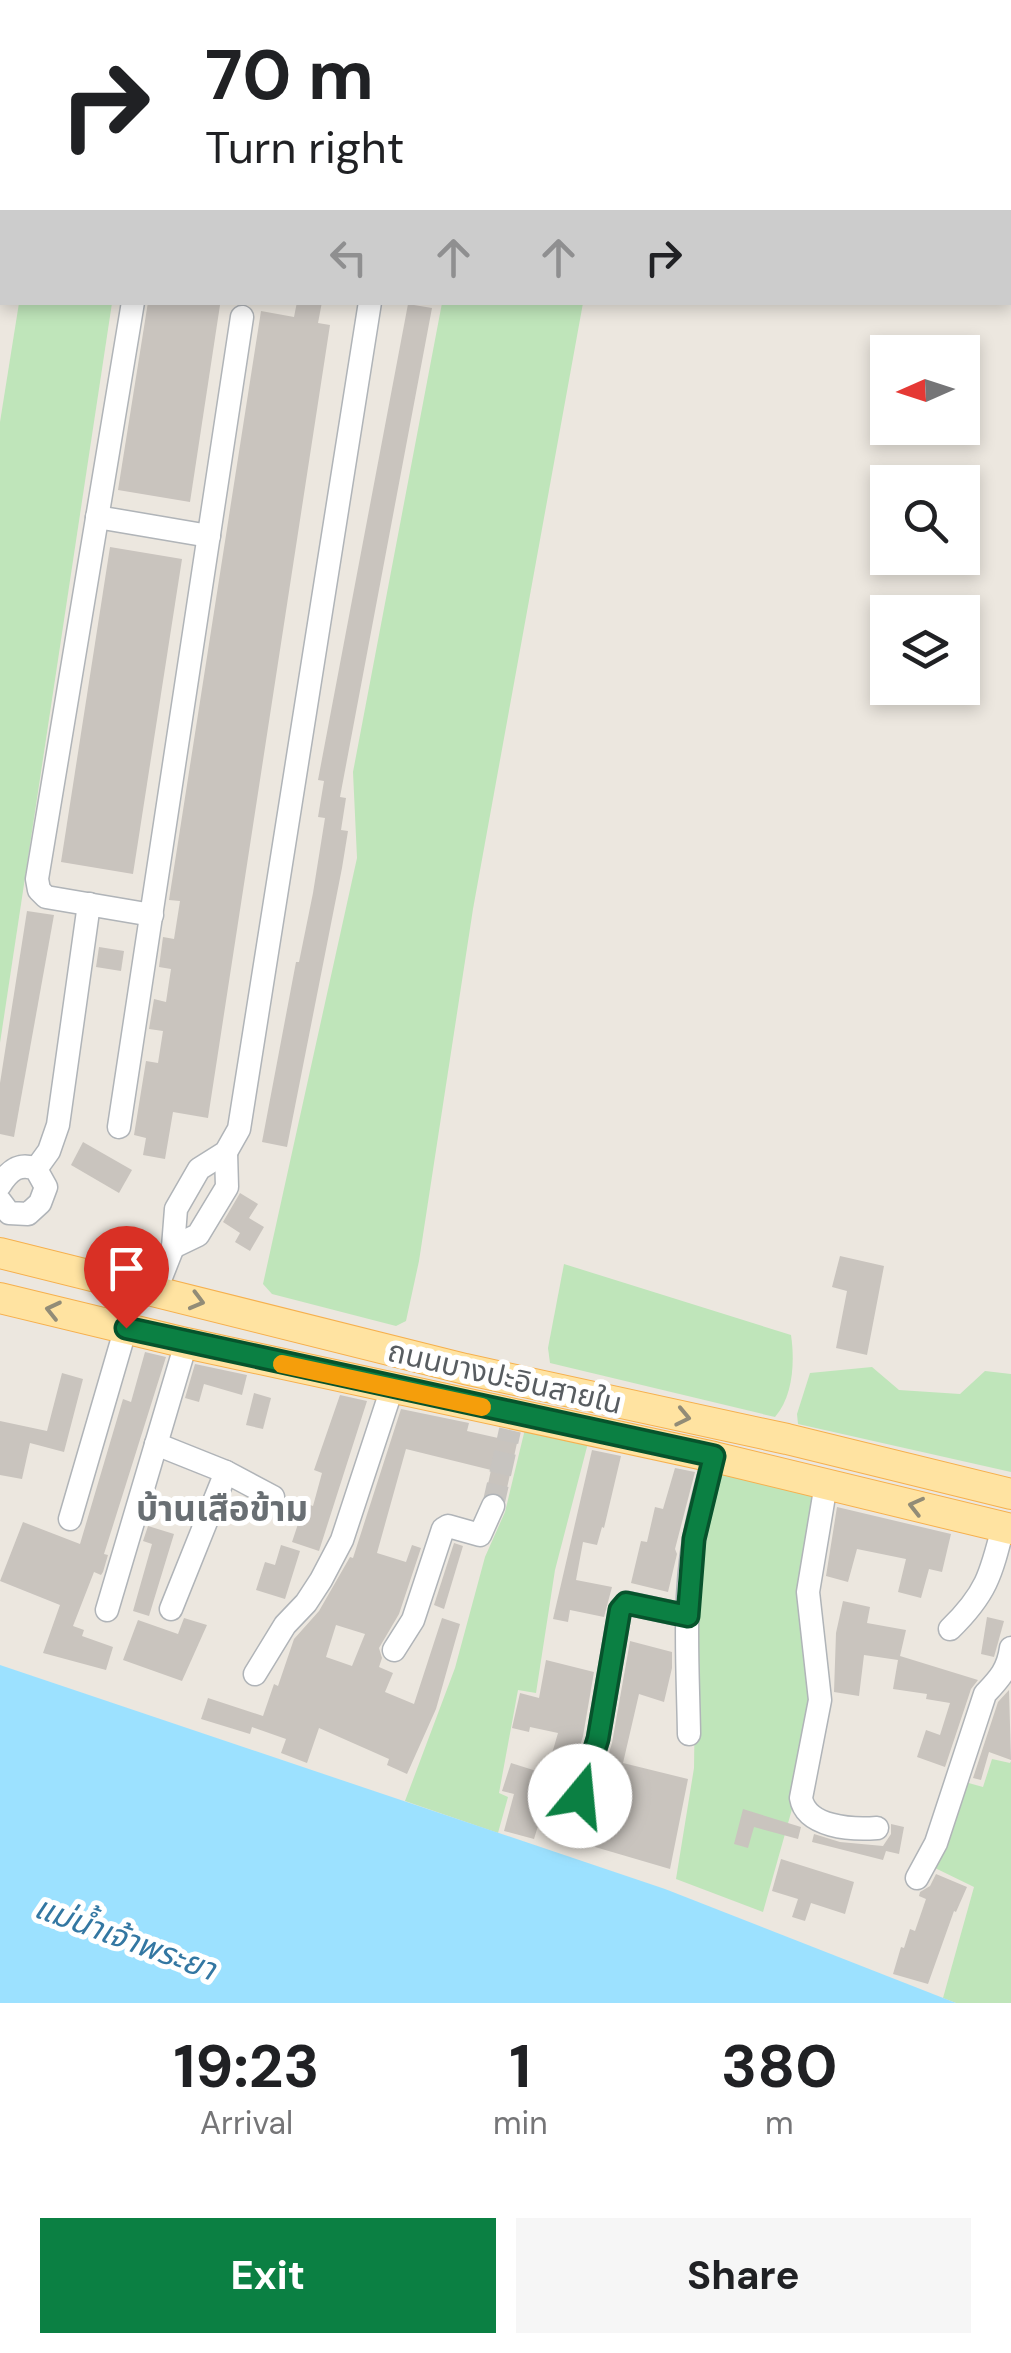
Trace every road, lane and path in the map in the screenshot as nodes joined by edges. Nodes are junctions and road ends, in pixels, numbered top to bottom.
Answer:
1 (132, 305) edge
2 (370, 305) edge
3 (242, 317) dead end
4 (96, 517) junction
5 (209, 536) junction
6 (89, 904) junction
7 (152, 915) junction
8 (119, 1127) dead end
9 (226, 1152) junction
10 (36, 1169) junction
11 (0, 1185) edge
12 (5, 1207) edge
13 (0, 1241) edge
14 (173, 1248) junction
15 (0, 1253) edge
16 (156, 1290) junction
17 (0, 1298) edge
18 (126, 1328) junction
19 (186, 1343) junction
20 (392, 1388) junction
21 (156, 1444) junction
22 (714, 1456) junction
23 (226, 1472) junction
24 (826, 1484) junction
25 (1011, 1494) edge
26 (274, 1496) dead end
27 (492, 1506) tunnel mouth
28 (70, 1520) dead end
29 (1007, 1528) edge
30 (108, 1610) dead end
31 (171, 1610) dead end
32 (688, 1616) junction
33 (950, 1630) dead end
34 (1011, 1648) edge
35 (394, 1650) dead end
36 (255, 1674) dead end
37 (689, 1734) dead end
38 (572, 1825) dead end
39 (877, 1828) dead end
40 (917, 1878) dead end

1 - 4 street
2 - 9 street
3 - 5 street
4 - 5 street
4 - 6 street
5 - 7 street
6 - 7 street
6 - 10 street
7 - 8 street
9 - 14 street
9 - 14 street
10 - 11 street
10 - 12 street
12 - 13 street
14 - 16 street
15 - 16 main road, ถนนบางปะอินสายใน
16 -> 25 main road, ถนนบางปะอินสายใน
18 -> 17 main road, ถนนบางปะอินสายใน
18 - 19 main road, ถนนบางปะอินสายใน
18 - 28 street
19 - 20 main road, ถนนบางปะอินสายใน
19 - 21 street
20 - 22 main road, ถนนบางปะอินสายใน
20 - 36 street
21 - 23 street
21 - 30 street
22 - 24 main road, ถนนบางปะอินสายใน
22 - 32 street
23 - 26 street
23 - 31 street
29 -> 24 main road, ถนนบางปะอินสายใน
24 - 39 street
27 - 35 street
29 - 33 street
32 - 37 street
32 - 38 street
34 - 40 street

